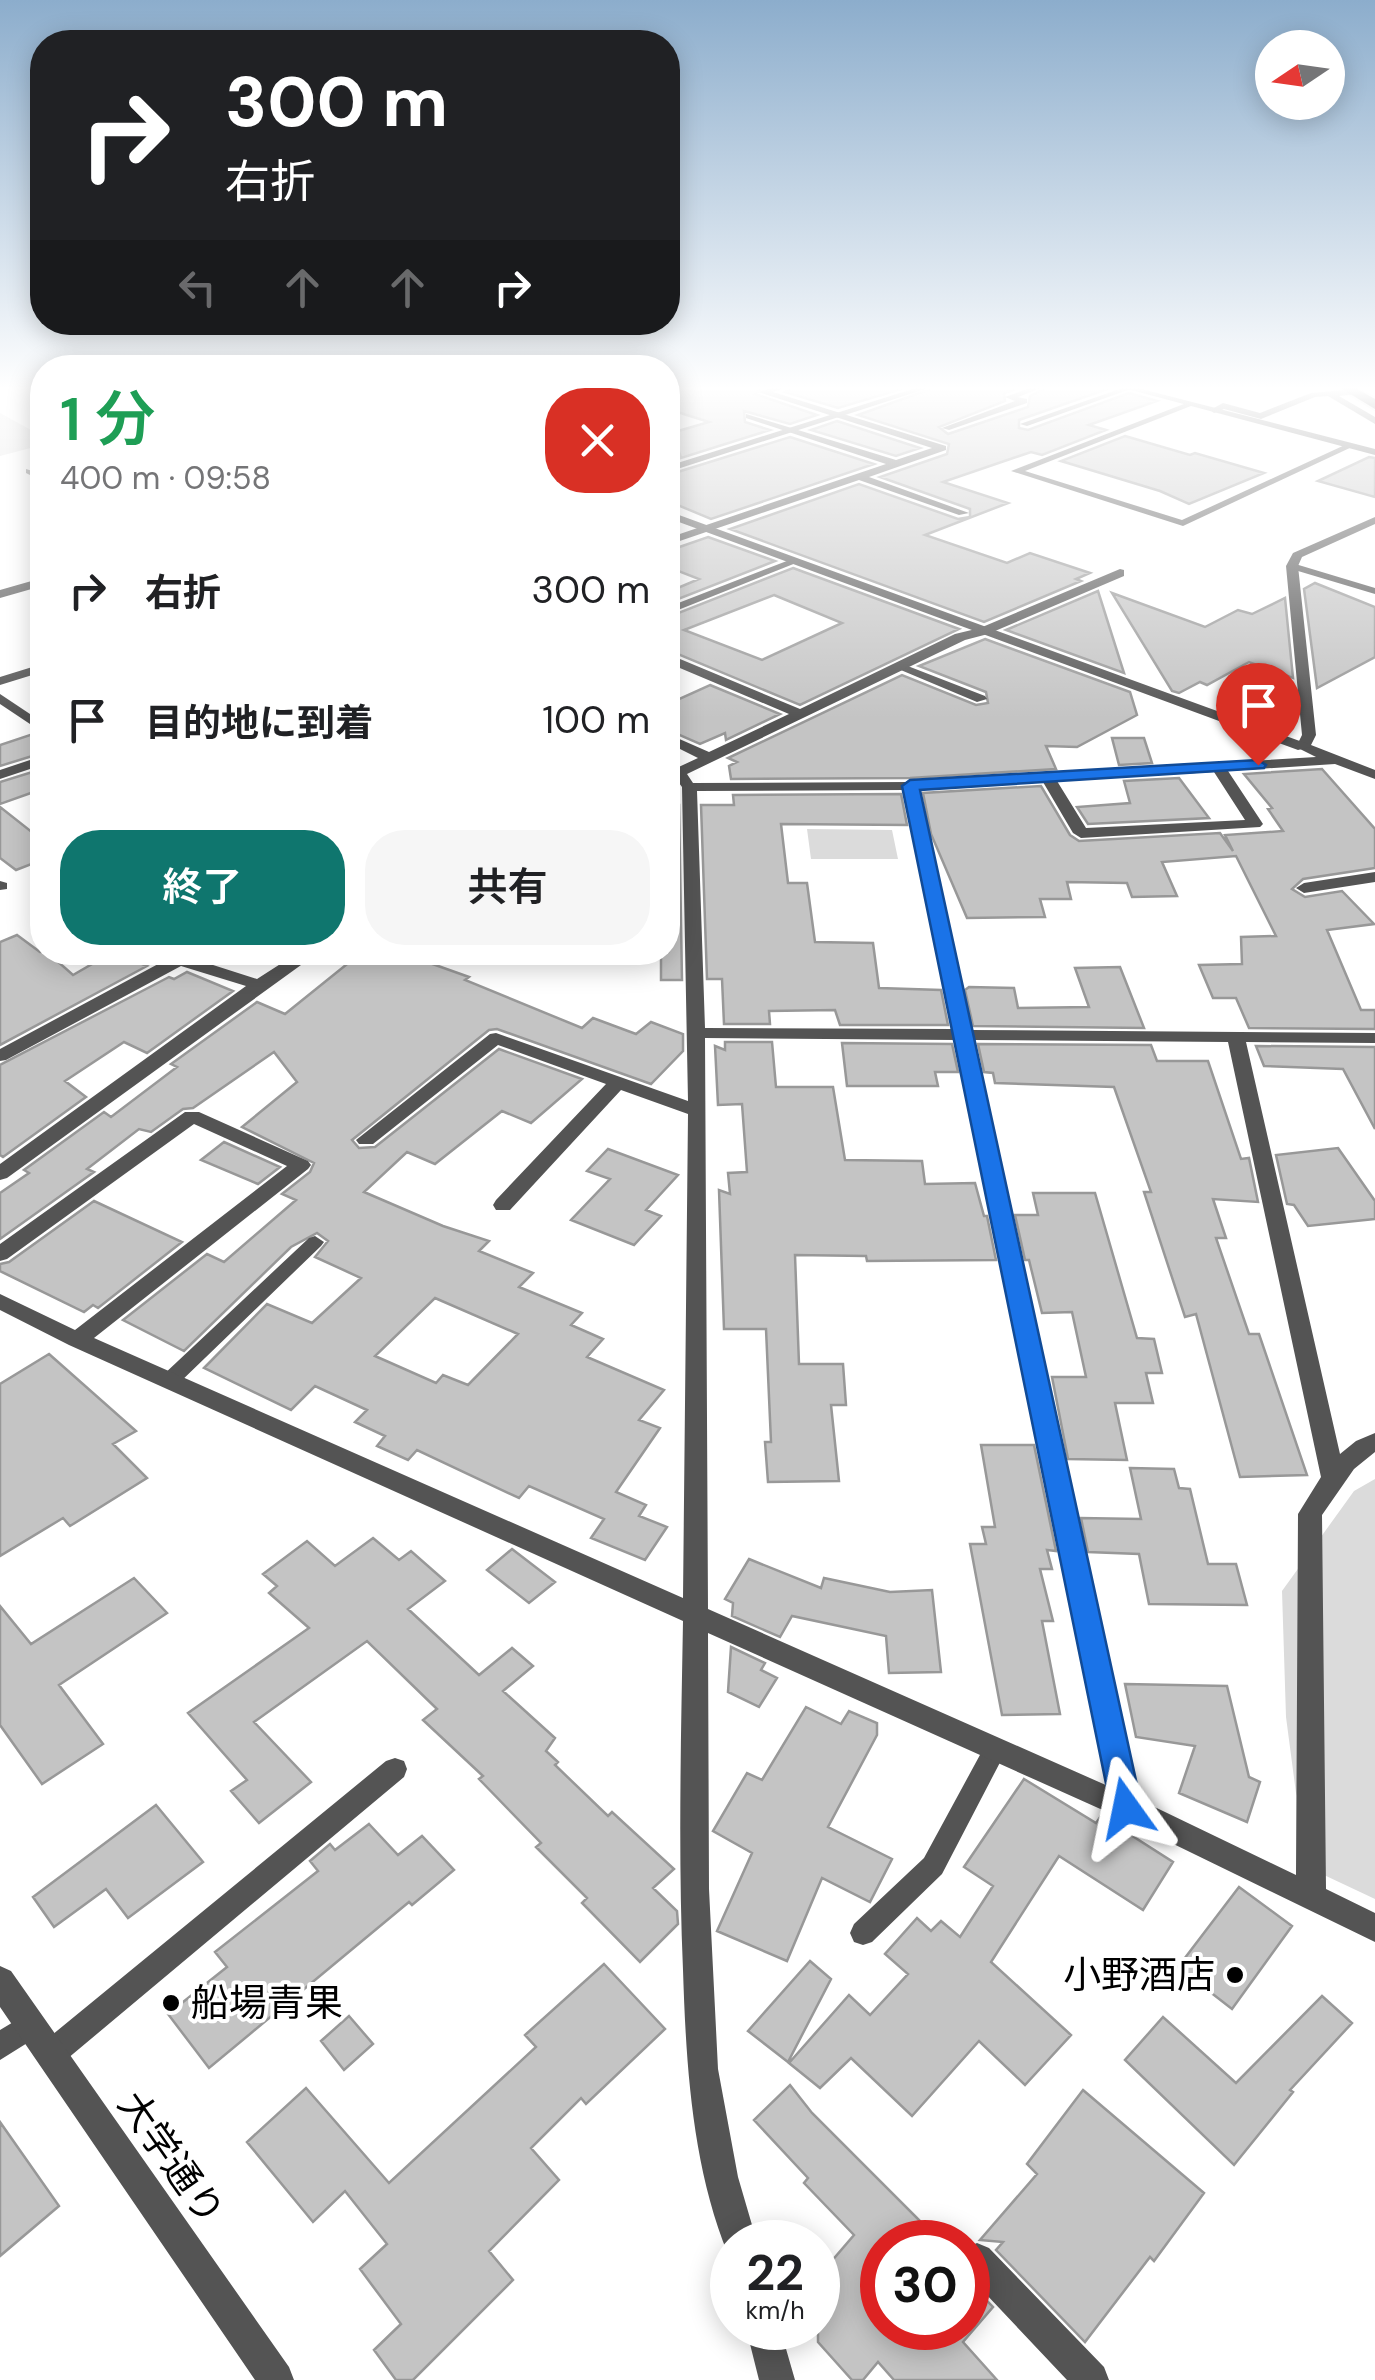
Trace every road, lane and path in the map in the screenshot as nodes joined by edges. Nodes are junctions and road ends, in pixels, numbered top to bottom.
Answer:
1 (801, 497) edge
2 (918, 497) edge
3 (1100, 497) edge
4 (1239, 497) edge
5 (964, 513) dead end
6 (680, 519) edge
7 (1375, 520) edge
8 (707, 529) junction
9 (680, 538) edge
10 (796, 562) junction
11 (1292, 566) junction
12 (1120, 572) dead end
13 (30, 585) edge
14 (1375, 591) edge
15 (0, 594) edge
16 (680, 606) edge
17 (984, 631) junction
18 (680, 663) edge
19 (900, 666) junction
20 (30, 672) edge
21 (0, 681) edge
22 (0, 698) edge
23 (981, 699) dead end
24 (802, 715) junction
25 (30, 719) edge
26 (680, 744) edge
27 (1303, 747) junction
28 (708, 757) junction
29 (1336, 760) junction
30 (30, 764) edge
31 (1218, 767) junction
32 (0, 775) edge
33 (1375, 775) edge
34 (1047, 777) junction
35 (680, 778) edge
36 (680, 779) edge
37 (910, 786) junction
38 (680, 793) edge
39 (1375, 877) edge
40 (1304, 888) dead end
41 (170, 965) edge
42 (194, 965) edge
43 (291, 965) edge
44 (259, 986) junction
45 (697, 1033) junction
46 (962, 1034) junction
47 (1236, 1036) junction
48 (1375, 1038) edge
49 (0, 1056) edge
50 (618, 1082) junction
51 (698, 1111) junction
52 (366, 1140) dead end
53 (0, 1174) edge
54 (502, 1204) dead end
55 (315, 1242) dead end
56 (0, 1254) edge
57 (0, 1301) edge
58 (77, 1340) junction
59 (169, 1381) junction
60 (1375, 1442) edge
61 (1334, 1476) junction
62 (698, 1615) junction
63 (995, 1748) junction
64 (395, 1770) dead end
65 (1126, 1808) junction
66 (1310, 1896) junction
67 (1375, 1928) edge
68 (864, 1933) dead end
69 (0, 1981) edge
70 (30, 2025) junction
71 (0, 2046) edge
72 (50, 2054) junction
73 (734, 2220) edge
74 (990, 2274) edge
75 (769, 2350) edge
76 (276, 2380) edge
77 (777, 2380) edge
78 (1091, 2380) edge

1 - 8 street
2 - 5 street
3 - 4 lane
6 - 8 street
7 - 11 street
8 - 9 street
8 - 10 street
10 - 16 lane
10 - 17 street
11 - 14 lane
11 - 27 street
12 - 17 street
13 - 15 street
17 - 19 street
17 - 27 street
18 - 24 street
19 - 23 lane
19 - 24 street
20 - 21 street
22 - 25 street
24 - 28 street
26 - 28 street
27 - 29 street
28 - 35 street
29 - 31 street
29 - 33 street
30 - 32 street
31 - 34 street
31 - 34 street
34 - 37 street
36 - 37 street
37 - 46 street
38 - 45 street
39 - 40 street
41 - 49 street
42 - 44 street
43 - 44 street
44 - 53 street
45 - 46 street
45 - 51 street
46 - 47 street
46 - 65 street
47 - 48 street
47 - 61 street
50 - 51 street
50 - 52 street
50 - 54 street
51 - 62 street
55 - 59 lane
56 - 58 street
57 - 58 street
58 - 59 street
59 - 62 street
60 - 61 street
61 - 66 street
62 - 63 street
62 - 73 street
63 - 65 street
63 - 68 lane
64 - 72 lane
65 - 66 street
66 - 67 street
69 - 70 street, 大学通り
70 - 71 lane
70 - 72 street, 大学通り
72 - 76 street, 大学通り
74 - 78 street
75 - 77 street

